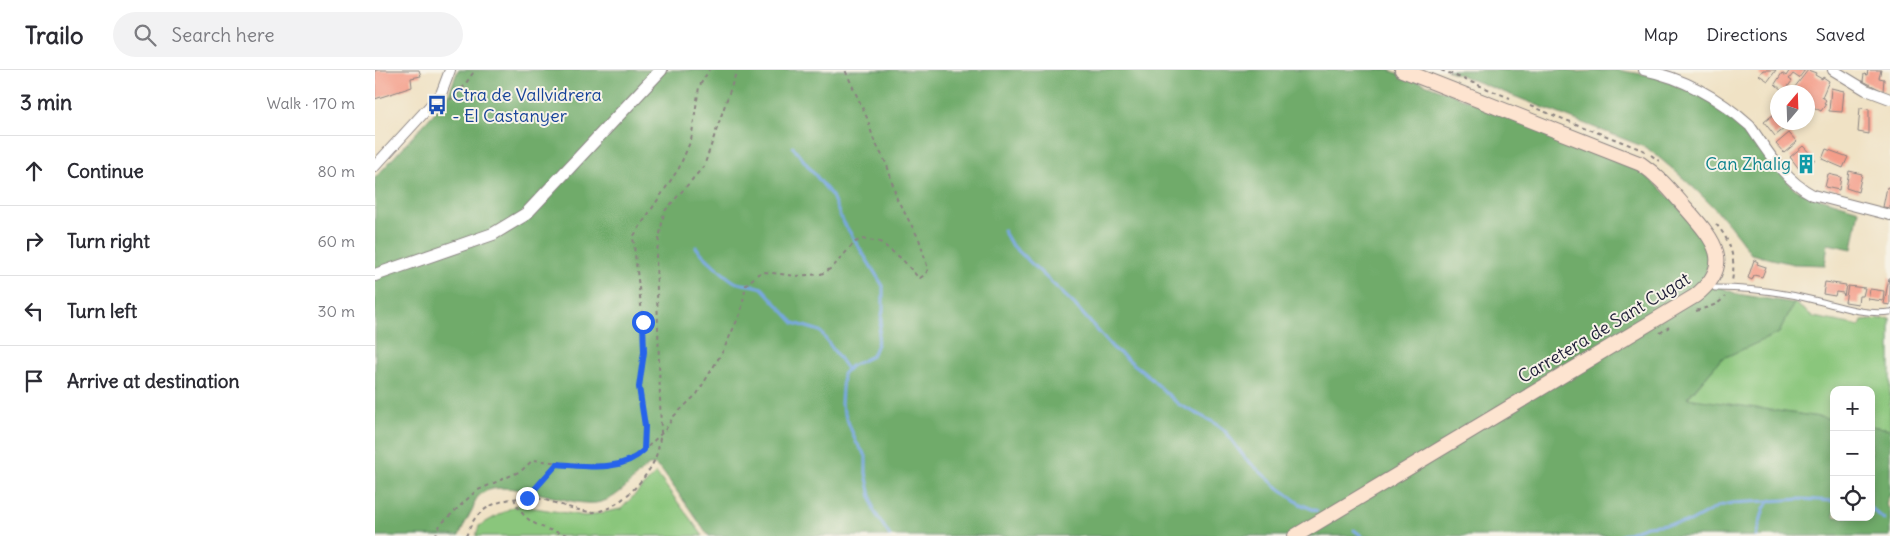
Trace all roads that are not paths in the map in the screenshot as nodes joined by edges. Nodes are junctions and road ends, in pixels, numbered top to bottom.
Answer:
1 (450, 70) edge
2 (661, 70) edge
3 (1402, 70) edge
4 (1420, 70) edge
5 (1644, 70) edge
6 (1833, 70) edge
7 (1890, 99) edge
8 (375, 166) edge
9 (1890, 215) edge
10 (375, 275) edge
11 (1715, 288) junction
12 (1890, 312) edge
13 (1295, 536) edge
14 (1308, 536) edge

1 - 8 street
2 - 10 street
3 - 13 main road, Carretera de Sant Cugat
4 - 11 main road, Carretera de Sant Cugat
5 - 9 street
6 - 7 street
11 - 12 lane
11 - 14 main road, Carretera de Sant Cugat

